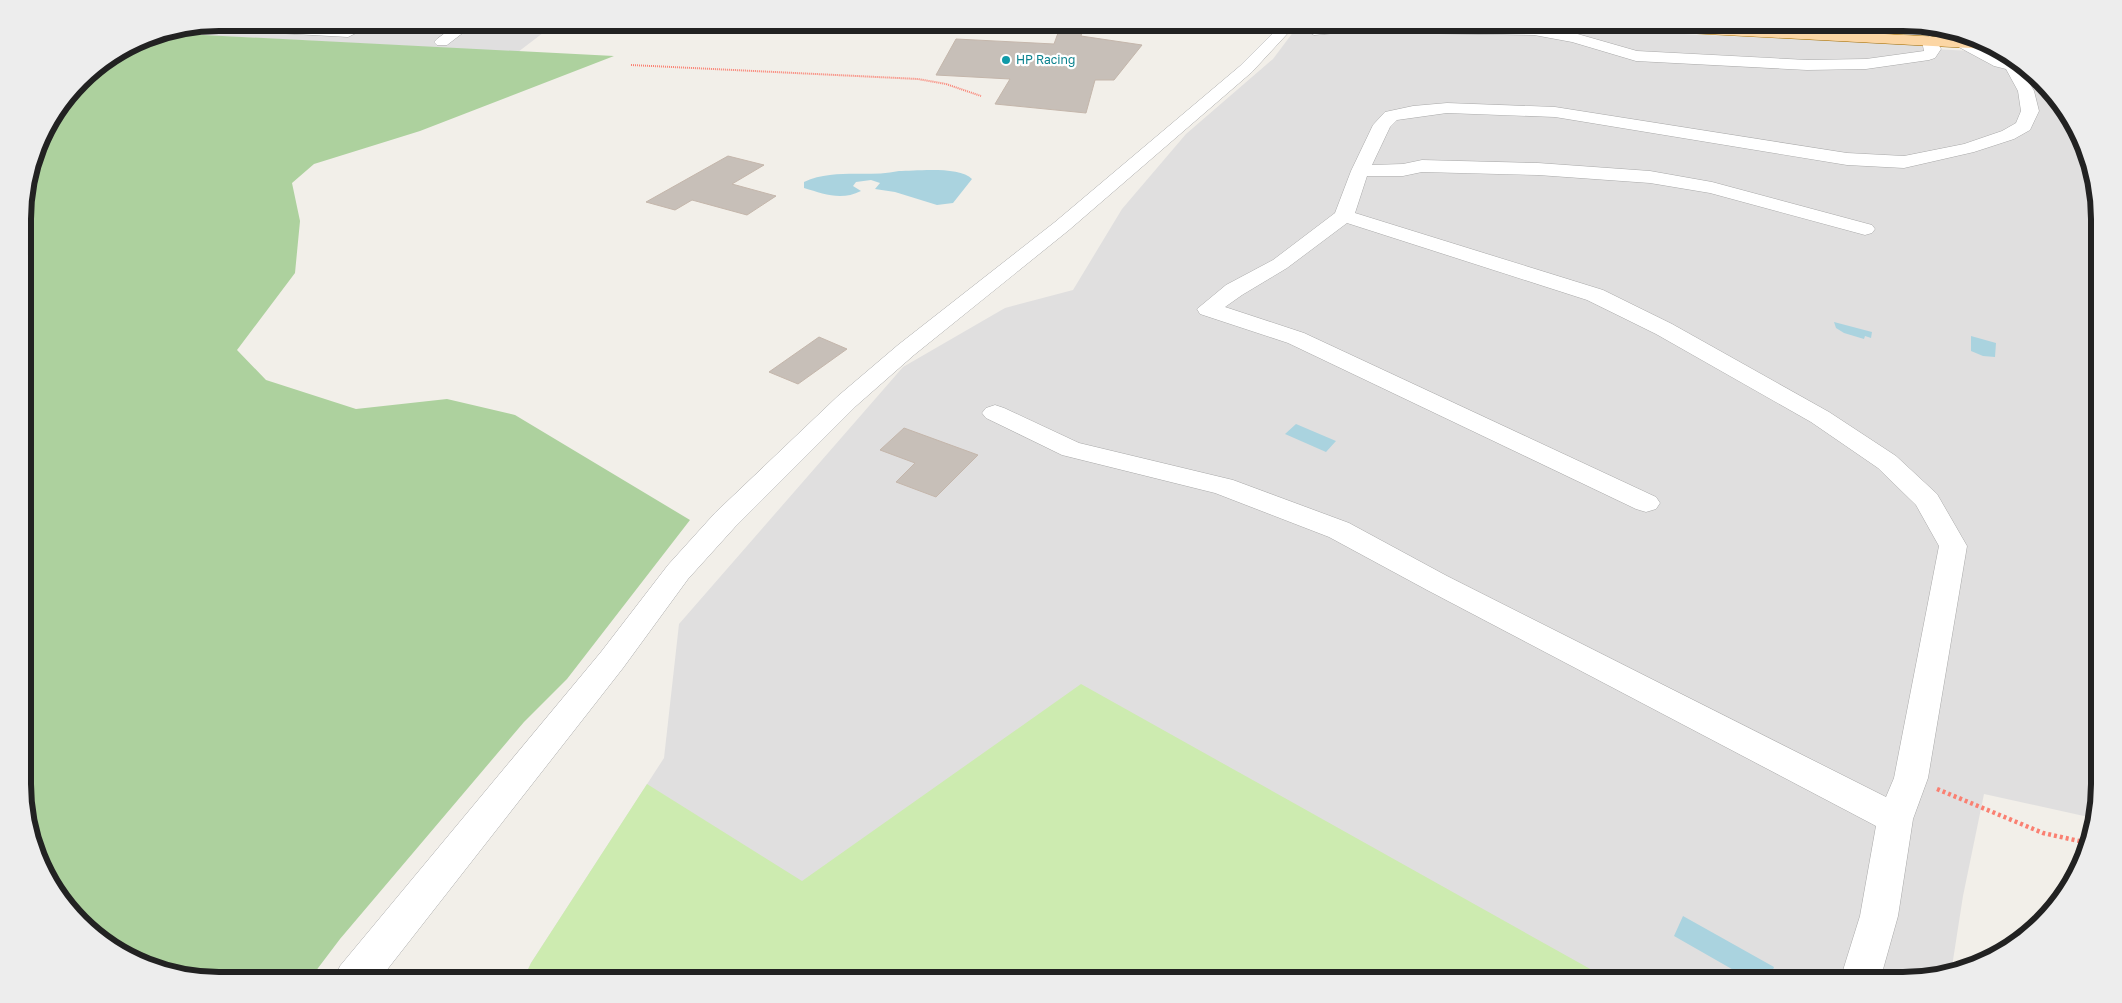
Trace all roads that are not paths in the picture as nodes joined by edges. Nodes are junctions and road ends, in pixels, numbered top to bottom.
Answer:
1 (328, 31) edge
2 (350, 31) edge
3 (457, 31) edge
4 (1279, 31) edge
5 (1534, 31) edge
6 (1733, 31) edge
7 (1844, 31) edge
8 (1952, 38) edge
9 (1957, 39) edge
10 (1930, 41) junction
11 (442, 42) dead end
12 (1970, 44) edge
13 (2008, 64) edge
14 (2022, 74) edge
15 (1374, 144) junction
16 (1422, 166) junction
17 (1360, 172) junction
18 (1344, 216) junction
19 (1865, 229) dead end
20 (995, 413) dead end
21 (1646, 503) dead end
22 (1895, 819) junction
23 (360, 972) edge
24 (1862, 972) edge

1 - 2 street
3 - 11 street
4 - 23 street
5 - 10 street
6 - 10 main road
7 - 8 main road
9 - 10 main road
12 - 13 street
14 - 15 street
15 - 16 street
15 - 17 street
16 - 17 street
16 - 19 street
17 - 18 street
18 - 21 street
18 - 22 street
20 - 22 street
22 - 24 street

